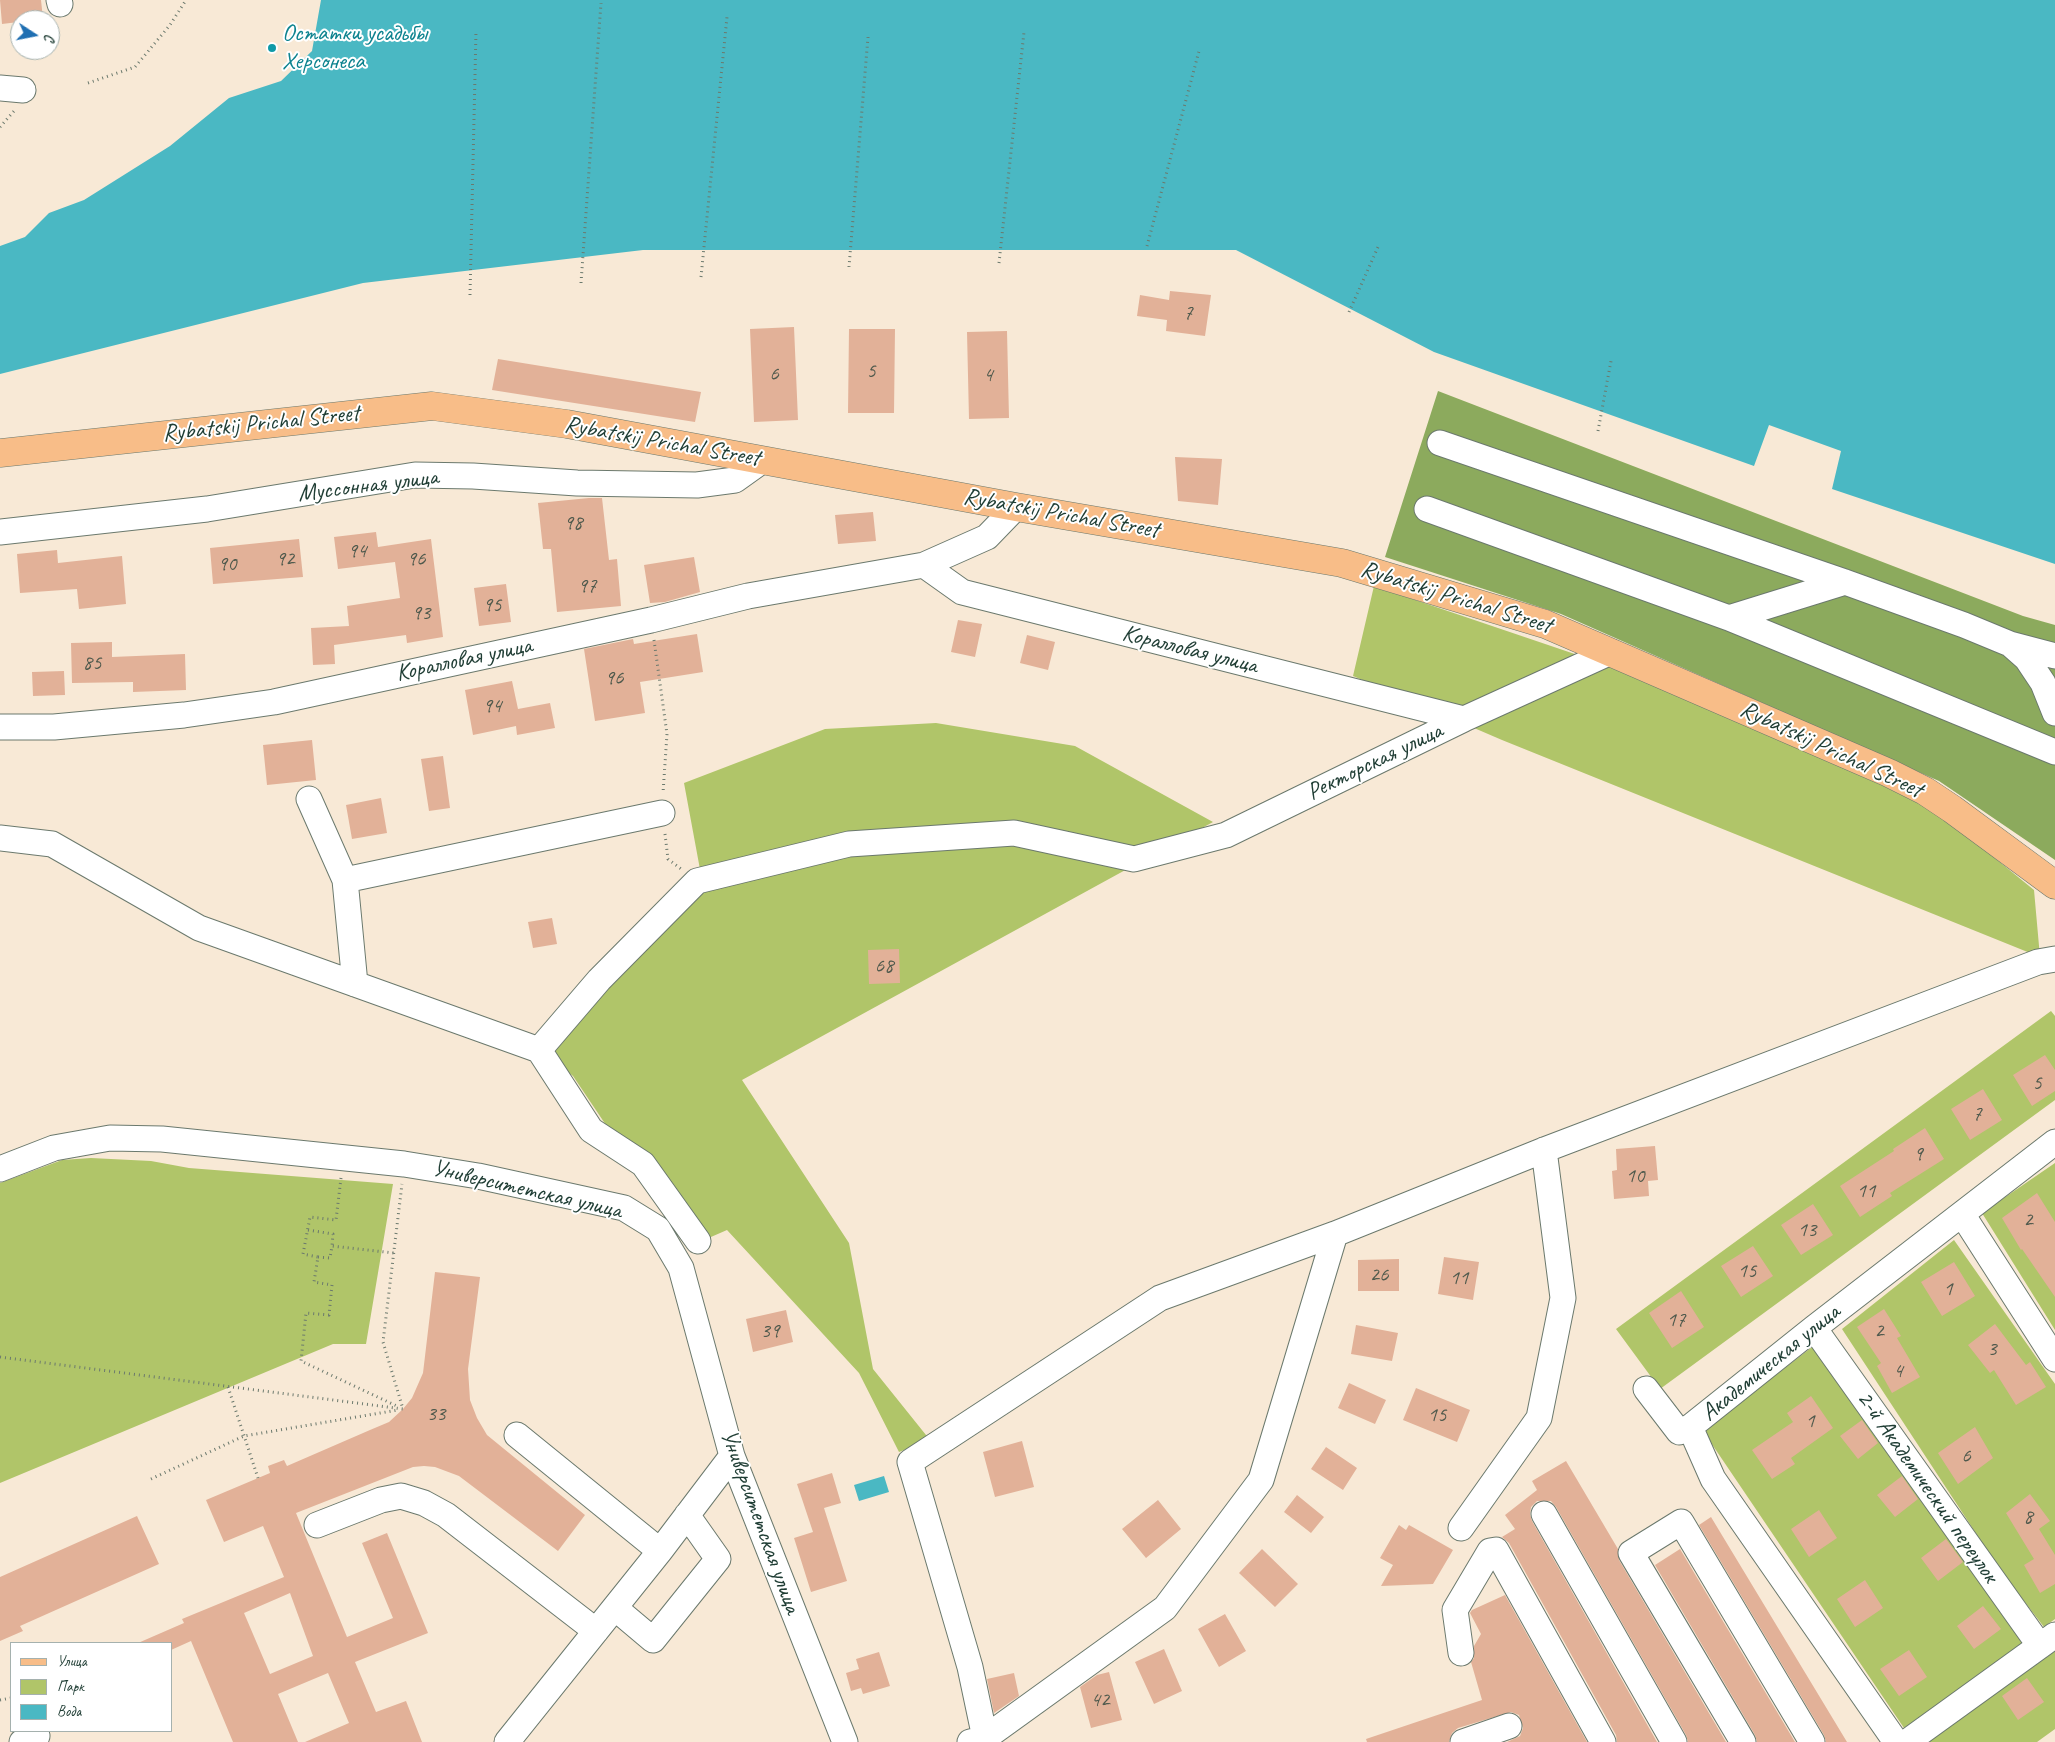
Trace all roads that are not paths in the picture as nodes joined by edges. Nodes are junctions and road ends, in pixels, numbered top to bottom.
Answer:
1 (1440, 443) dead end
2 (0, 453) edge
3 (763, 460) junction
4 (1016, 507) junction
5 (1427, 509) dead end
6 (0, 532) edge
7 (924, 564) junction
8 (1845, 582) junction
9 (1730, 618) junction
10 (2010, 644) junction
11 (1611, 652) junction
12 (2055, 656) edge
13 (2055, 713) edge
14 (1464, 719) junction
15 (0, 728) edge
16 (2055, 752) edge
17 (308, 799) dead end
18 (662, 813) road end
19 (0, 838) edge
20 (345, 880) junction
21 (2055, 885) edge
22 (2055, 959) edge
23 (355, 984) junction
24 (539, 1050) junction
25 (2055, 1142) edge
26 (1544, 1150) junction
27 (0, 1169) edge
28 (1962, 1214) junction
29 (1335, 1234) junction
30 (698, 1241) dead end
31 (1814, 1328) junction
32 (2055, 1359) edge
33 (1646, 1389) dead end
34 (1690, 1427) junction
35 (517, 1435) dead end
36 (732, 1456) junction
37 (1544, 1514) dead end
38 (687, 1515) junction
39 (316, 1525) dead end
40 (1461, 1528) dead end
41 (660, 1551) junction
42 (615, 1608) junction
43 (596, 1632) junction
44 (2047, 1640) edge
45 (1462, 1653) dead end
46 (1510, 1726) dead end
47 (978, 1740) edge
48 (507, 1742) edge
49 (845, 1742) edge
50 (1463, 1742) edge
51 (1603, 1742) edge
52 (1674, 1742) edge
53 (1743, 1742) edge
54 (1812, 1742) edge
55 (1896, 1742) edge
56 (1907, 1742) edge

1 - 8 street
2 - 3 main road, Rybatskij Prichal Street
3 - 4 main road, Rybatskij Prichal Street
3 - 6 street, Муссонная улица
4 - 7 street, Коралловая улица
4 - 11 main road, Rybatskij Prichal Street
5 - 9 street
7 - 14 street, Коралловая улица
7 - 15 street, Коралловая улица
8 - 9 street
8 - 10 street
9 - 16 street
10 - 12 street
10 - 13 street
11 - 14 street, Ректорская улица
11 - 21 main road, Rybatskij Prichal Street
14 - 24 street, Ректорская улица
17 - 20 street
18 - 20 street
19 - 23 street
20 - 23 street
22 - 26 street
23 - 24 street
24 - 30 street
25 - 28 street, Академическая улица
26 - 29 street
26 - 40 street
27 - 36 street, Университетская улица
28 - 31 street, Академическая улица
28 - 32 street
29 - 47 street
29 - 47 street
31 - 34 street, Академическая улица
31 - 44 street, 2-й Академический переулок
33 - 34 street
34 - 55 street, Академическая улица
35 - 41 street
36 - 38 street
36 - 49 street, Университетская улица
37 - 52 street
38 - 41 street
38 - 42 street
39 - 43 street
41 - 42 street
42 - 43 street
43 - 48 street
44 - 56 street
45 - 51 street
46 - 50 street
53 - 54 street

